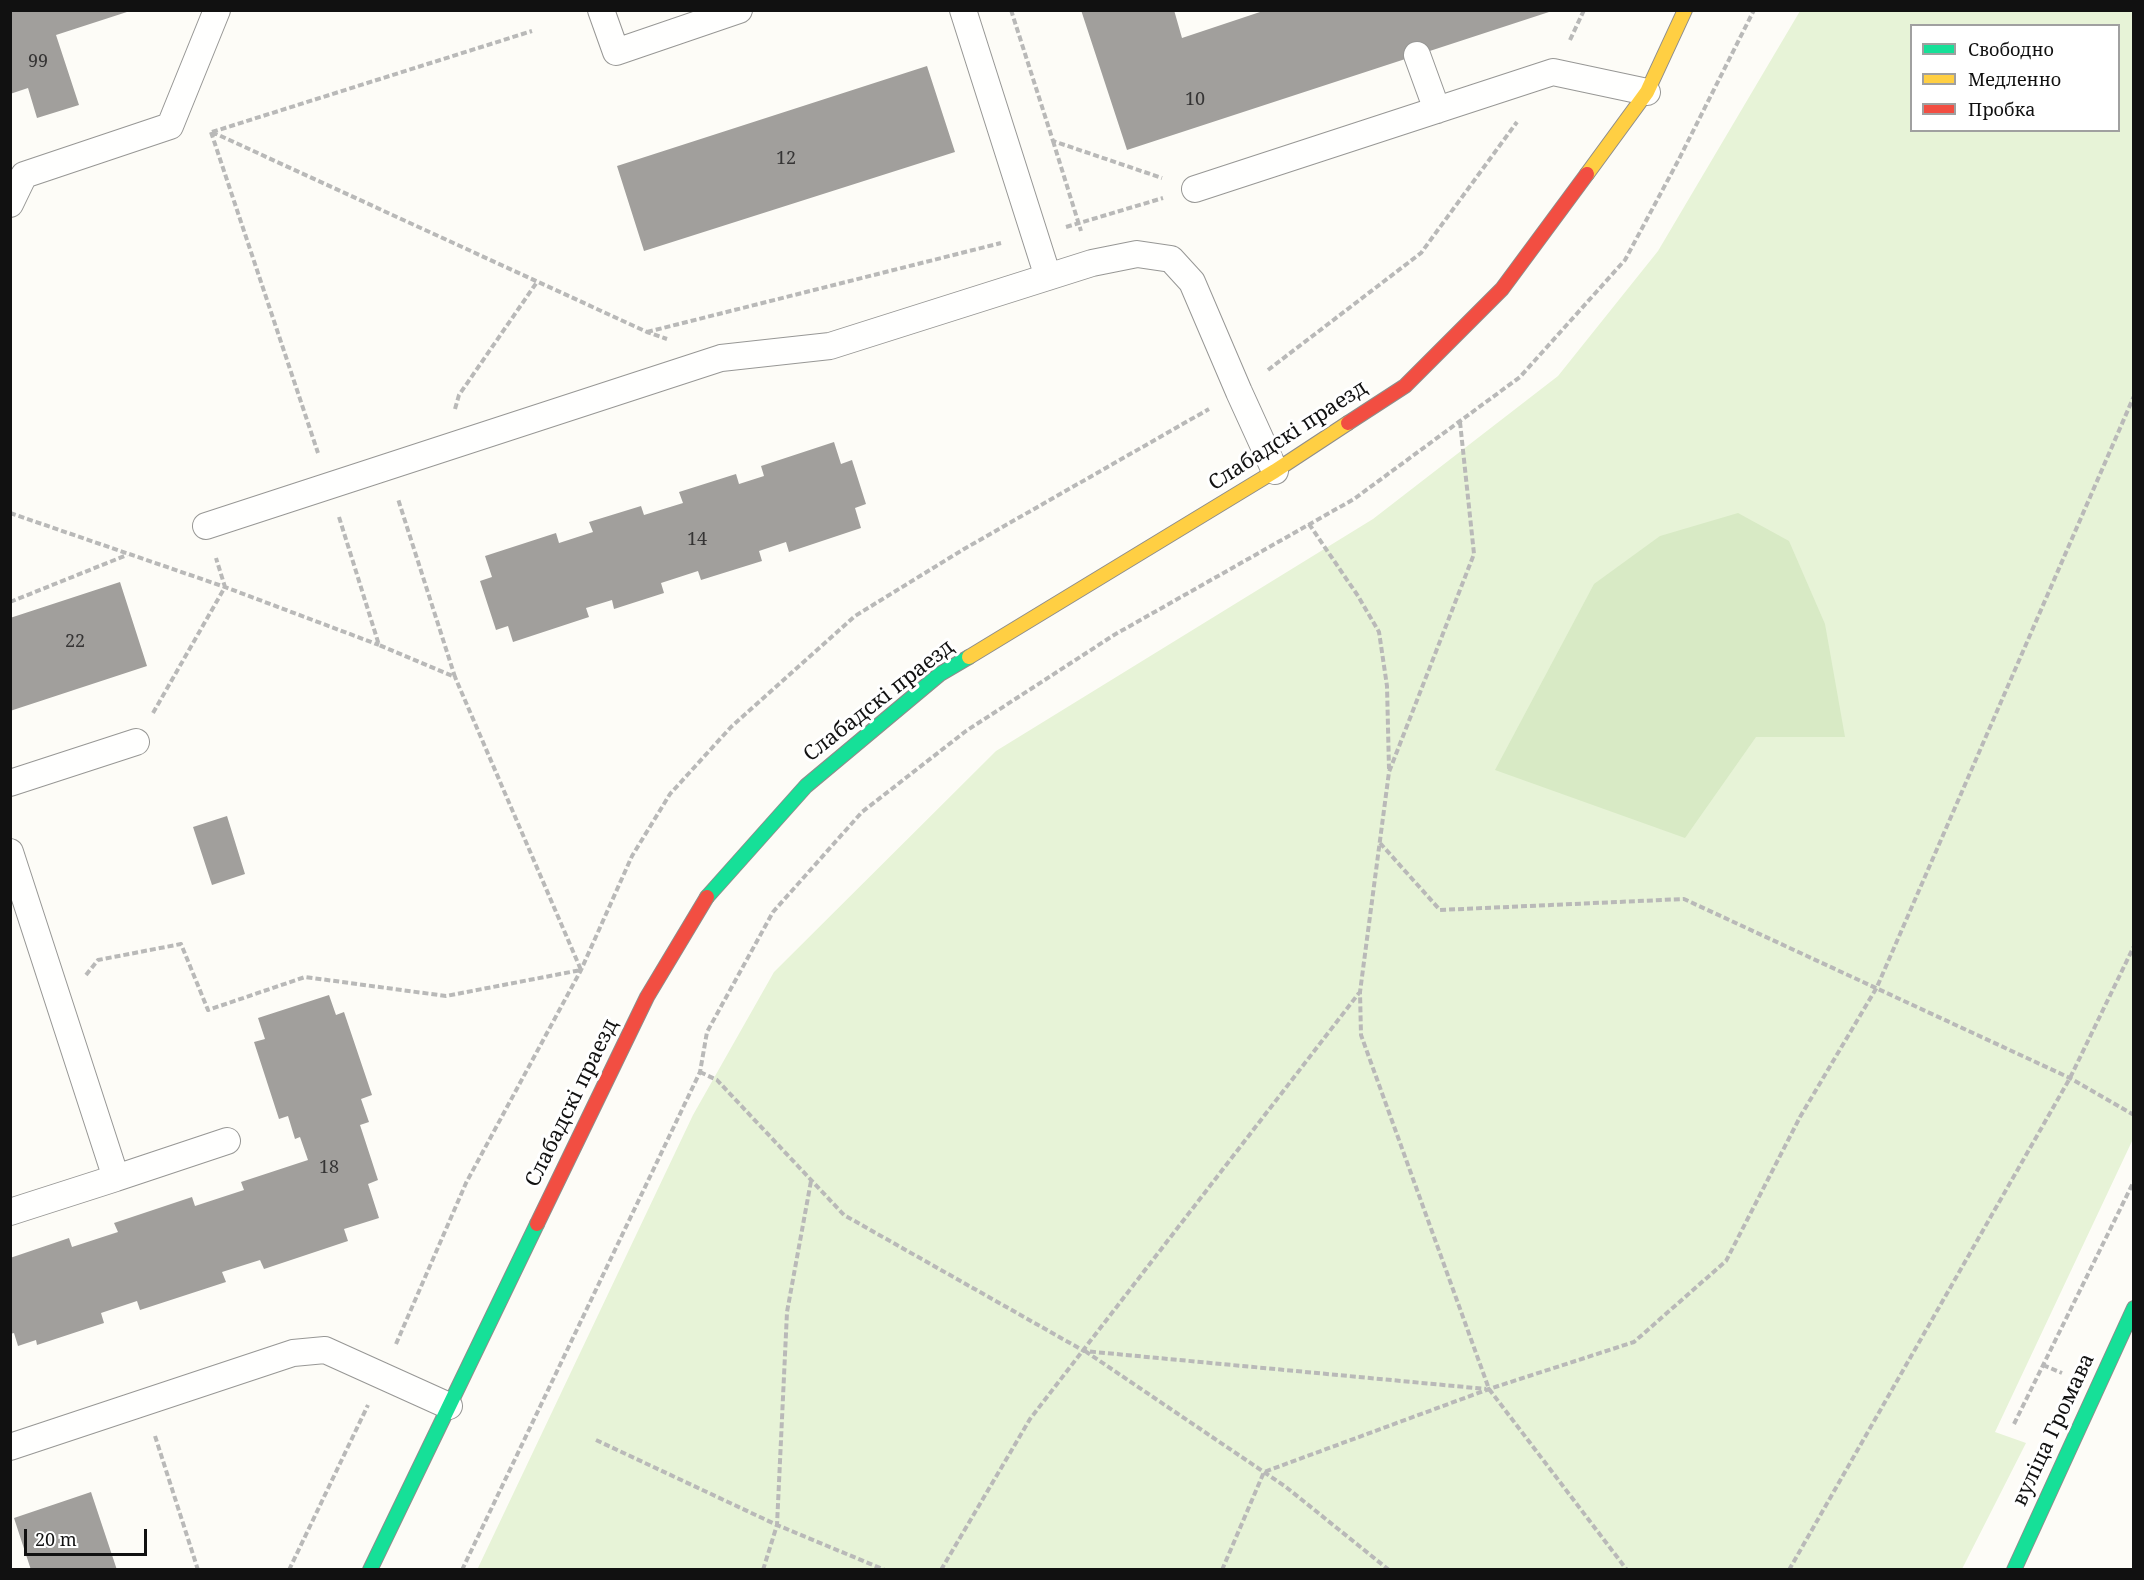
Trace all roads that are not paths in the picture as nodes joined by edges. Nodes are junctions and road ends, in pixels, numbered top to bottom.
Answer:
1 (217, 10) edge
2 (601, 10) edge
3 (739, 10) edge
4 (963, 10) edge
5 (1685, 10) edge
6 (1417, 55) dead end
7 (1647, 92) junction
8 (1437, 110) junction
9 (1195, 189) road end
10 (10, 204) edge
11 (1048, 277) junction
12 (1275, 471) junction
13 (206, 526) road end
14 (136, 742) road end
15 (10, 783) edge
16 (10, 852) edge
17 (227, 1141) dead end
18 (116, 1178) junction
19 (10, 1212) edge
20 (2133, 1308) edge
21 (449, 1406) junction
22 (10, 1447) edge
23 (370, 1569) edge
24 (2013, 1569) edge

1 - 10 lane
2 - 3 lane
4 - 11 lane
5 - 7 street, Слабадскі праезд
6 - 8 lane
7 - 8 lane
7 - 12 street, Слабадскі праезд
8 - 9 lane
11 - 12 lane
11 - 13 lane
12 - 21 street, Слабадскі праезд
14 - 15 lane
16 - 18 lane
17 - 18 lane
18 - 19 lane
20 - 24 street, вуліца Громава
21 - 22 lane
21 - 23 street, Слабадскі праезд

